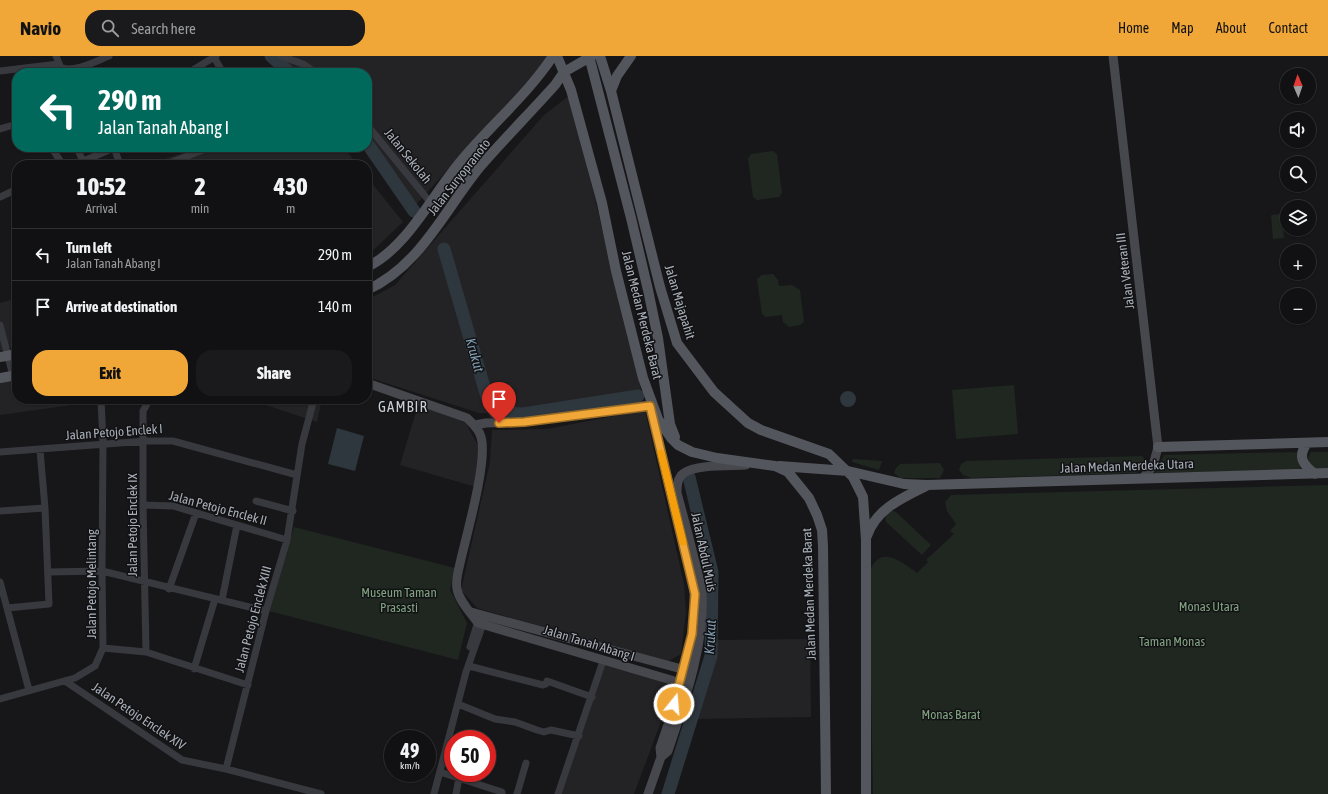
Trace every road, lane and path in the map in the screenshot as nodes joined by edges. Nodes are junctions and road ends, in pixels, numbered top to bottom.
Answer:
1 (56, 56) edge
2 (109, 56) edge
3 (281, 56) edge
4 (553, 56) edge
5 (557, 56) edge
6 (590, 56) edge
7 (600, 56) edge
8 (631, 56) edge
9 (1113, 56) edge
10 (215, 57) edge
11 (58, 64) junction
12 (83, 66) joint
13 (25, 68) edge
14 (61, 68) edge
15 (76, 68) edge
16 (196, 68) edge
17 (220, 68) edge
18 (309, 68) edge
19 (12, 70) edge
20 (0, 71) edge
21 (564, 72) junction
22 (555, 85) junction
23 (571, 90) junction
24 (611, 91) junction
25 (12, 125) edge
26 (0, 129) edge
27 (372, 133) edge
28 (54, 152) edge
29 (104, 152) edge
30 (198, 152) edge
31 (59, 159) tunnel mouth
32 (87, 160) edge
33 (178, 160) edge
34 (12, 191) edge
35 (0, 197) edge
36 (427, 205) junction
37 (372, 264) edge
38 (372, 287) edge
39 (0, 325) edge
40 (8, 356) edge
41 (12, 367) edge
42 (12, 376) edge
43 (0, 378) edge
44 (643, 378) junction
45 (372, 385) edge
46 (101, 404) edge
47 (147, 404) edge
48 (313, 404) edge
49 (650, 406) junction
50 (475, 425) junction
51 (144, 441) junction
52 (1328, 442) edge
53 (103, 443) junction
54 (1307, 443) junction
55 (678, 445) junction
56 (1158, 446) junction
57 (40, 450) junction
58 (0, 452) edge
59 (760, 464) junction
60 (775, 466) junction
61 (848, 471) junction
62 (1315, 474) junction
63 (1328, 474) edge
64 (297, 475) junction
65 (1143, 478) junction
66 (927, 485) junction
67 (256, 501) dead end
68 (143, 505) junction
69 (45, 508) junction
70 (0, 511) edge
71 (196, 512) junction
72 (293, 512) junction
73 (237, 525) junction
74 (287, 540) junction
75 (866, 540) junction
76 (102, 571) junction
77 (48, 572) junction
78 (144, 581) junction
79 (0, 582) edge
80 (169, 588) junction
81 (219, 599) junction
82 (7, 608) junction
83 (266, 611) junction
84 (471, 612) junction
85 (483, 614) junction
86 (480, 624) junction
87 (103, 648) junction
88 (146, 652) junction
89 (603, 661) junction
90 (194, 669) junction
91 (468, 669) junction
92 (688, 671) junction
93 (65, 681) junction
94 (685, 684) junction
95 (248, 685) junction
96 (29, 690) junction
97 (592, 697) junction
98 (0, 699) edge
99 (458, 704) junction
100 (579, 736) junction
101 (526, 763) dead end
102 (226, 769) junction
103 (440, 772) junction
104 (444, 773) edge
105 (458, 782) edge
106 (470, 782) edge
107 (321, 794) edge
108 (434, 794) edge
109 (456, 794) edge
110 (504, 794) edge
111 (518, 794) edge
112 (558, 794) edge
113 (648, 794) edge
114 (826, 794) edge
115 (866, 794) edge

1 - 11 street
2 - 12 street
3 - 18 street
4 - 36 main road, Jalan Suryopranoto
5 - 21 main road, Jalan Medan Merdeka Barat
6 - 21 main road
6 - 55 main road
7 - 24 main road, Jalan Majapahit
8 - 24 main road
9 - 56 street, Jalan Veteran III
10 - 16 street
10 - 17 street
11 - 13 street
11 - 14 street
12 - 15 street
19 - 20 street
21 - 22 main road, Jalan Suryopranoto
21 - 23 main road, Jalan Medan Merdeka Barat
22 - 23 main road
22 - 38 main road, Jalan Suryopranoto
23 - 44 main road, Jalan Medan Merdeka Barat
24 - 61 main road, Jalan Majapahit
25 - 26 street
27 - 36 street, Jalan Sekolah
28 - 31 street
29 - 32 street
30 - 33 street
34 - 35 street
36 - 37 main road, Jalan Suryopranoto
39 - 40 street
40 - 41 street
42 - 43 main road
44 - 49 street, Jalan Abdul Muis
44 - 55 main road, Jalan Medan Merdeka Barat
45 - 50 street
46 - 53 street, Jalan Petojo Melintang
47 - 51 street, Jalan Petojo Enclek IX
48 - 64 street, Jalan Petojo Enclek XIII
49 - 50 street
49 - 92 street, Jalan Abdul Muis
50 - 84 street
51 - 53 street, Jalan Petojo Enclek I
51 - 64 street, Jalan Petojo Enclek I
51 - 68 street, Jalan Petojo Enclek IX
52 - 54 main road, Jalan Medan Merdeka Utara
53 - 57 street, Jalan Petojo Enclek I
53 - 76 street, Jalan Petojo Melintang
54 - 56 main road, Jalan Medan Merdeka Utara
54 - 62 main road
55 - 59 main road, Jalan Medan Merdeka Barat
56 - 65 street, Jalan Veteran III
57 - 58 street, Jalan Petojo Enclek I
57 - 69 street
59 - 60 main road, Jalan Medan Merdeka Barat
59 - 92 street, Jalan Abdul Muis
60 - 61 main road, Jalan Majapahit
60 - 114 main road, Jalan Medan Merdeka Barat
61 - 66 main road, Jalan Majapahit
61 - 75 main road
62 - 63 main road, Jalan Medan Merdeka Utara
62 - 65 main road, Jalan Medan Merdeka Utara
64 - 72 street, Jalan Petojo Enclek XIII
65 - 66 main road, Jalan Medan Merdeka Utara
66 - 75 main road
67 - 72 street
68 - 71 street, Jalan Petojo Enclek II
68 - 78 street, Jalan Petojo Enclek IX
69 - 70 street
69 - 77 street
71 - 73 street, Jalan Petojo Enclek II
71 - 80 street
72 - 74 street, Jalan Petojo Enclek XIII
73 - 74 street, Jalan Petojo Enclek II
73 - 81 street
74 - 83 street, Jalan Petojo Enclek XIII
75 - 115 main road
76 - 77 street
76 - 78 street
76 - 87 street, Jalan Petojo Melintang
77 - 82 street
78 - 80 street
78 - 88 street, Jalan Petojo Enclek IX
79 - 82 street
80 - 81 street
81 - 83 street
81 - 90 street
82 - 96 street
83 - 95 street, Jalan Petojo Enclek XIII
84 - 85 street, Jalan Tanah Abang I
84 - 86 street
85 - 86 street
85 - 92 street, Jalan Tanah Abang I
86 - 89 street, Jalan Tanah Abang I
86 - 91 street
87 - 88 street
87 - 93 street, Jalan Petojo Melintang
88 - 90 street
89 - 94 street, Jalan Tanah Abang I
89 - 97 street
90 - 95 street
91 - 97 street
91 - 99 street
92 - 94 street, Jalan Abdul Muis
93 - 96 street, Jalan Petojo Melintang
93 - 102 street, Jalan Petojo Enclek XIV
94 - 113 street, Jalan Abdul Muis
95 - 102 street, Jalan Petojo Enclek XIII
96 - 98 street, Jalan Petojo Melintang
97 - 100 street
99 - 100 street
99 - 103 street
100 - 112 street
101 - 111 street
102 - 107 street, Jalan Petojo Enclek XIV
103 - 104 street
103 - 108 street
105 - 109 street
106 - 110 street

